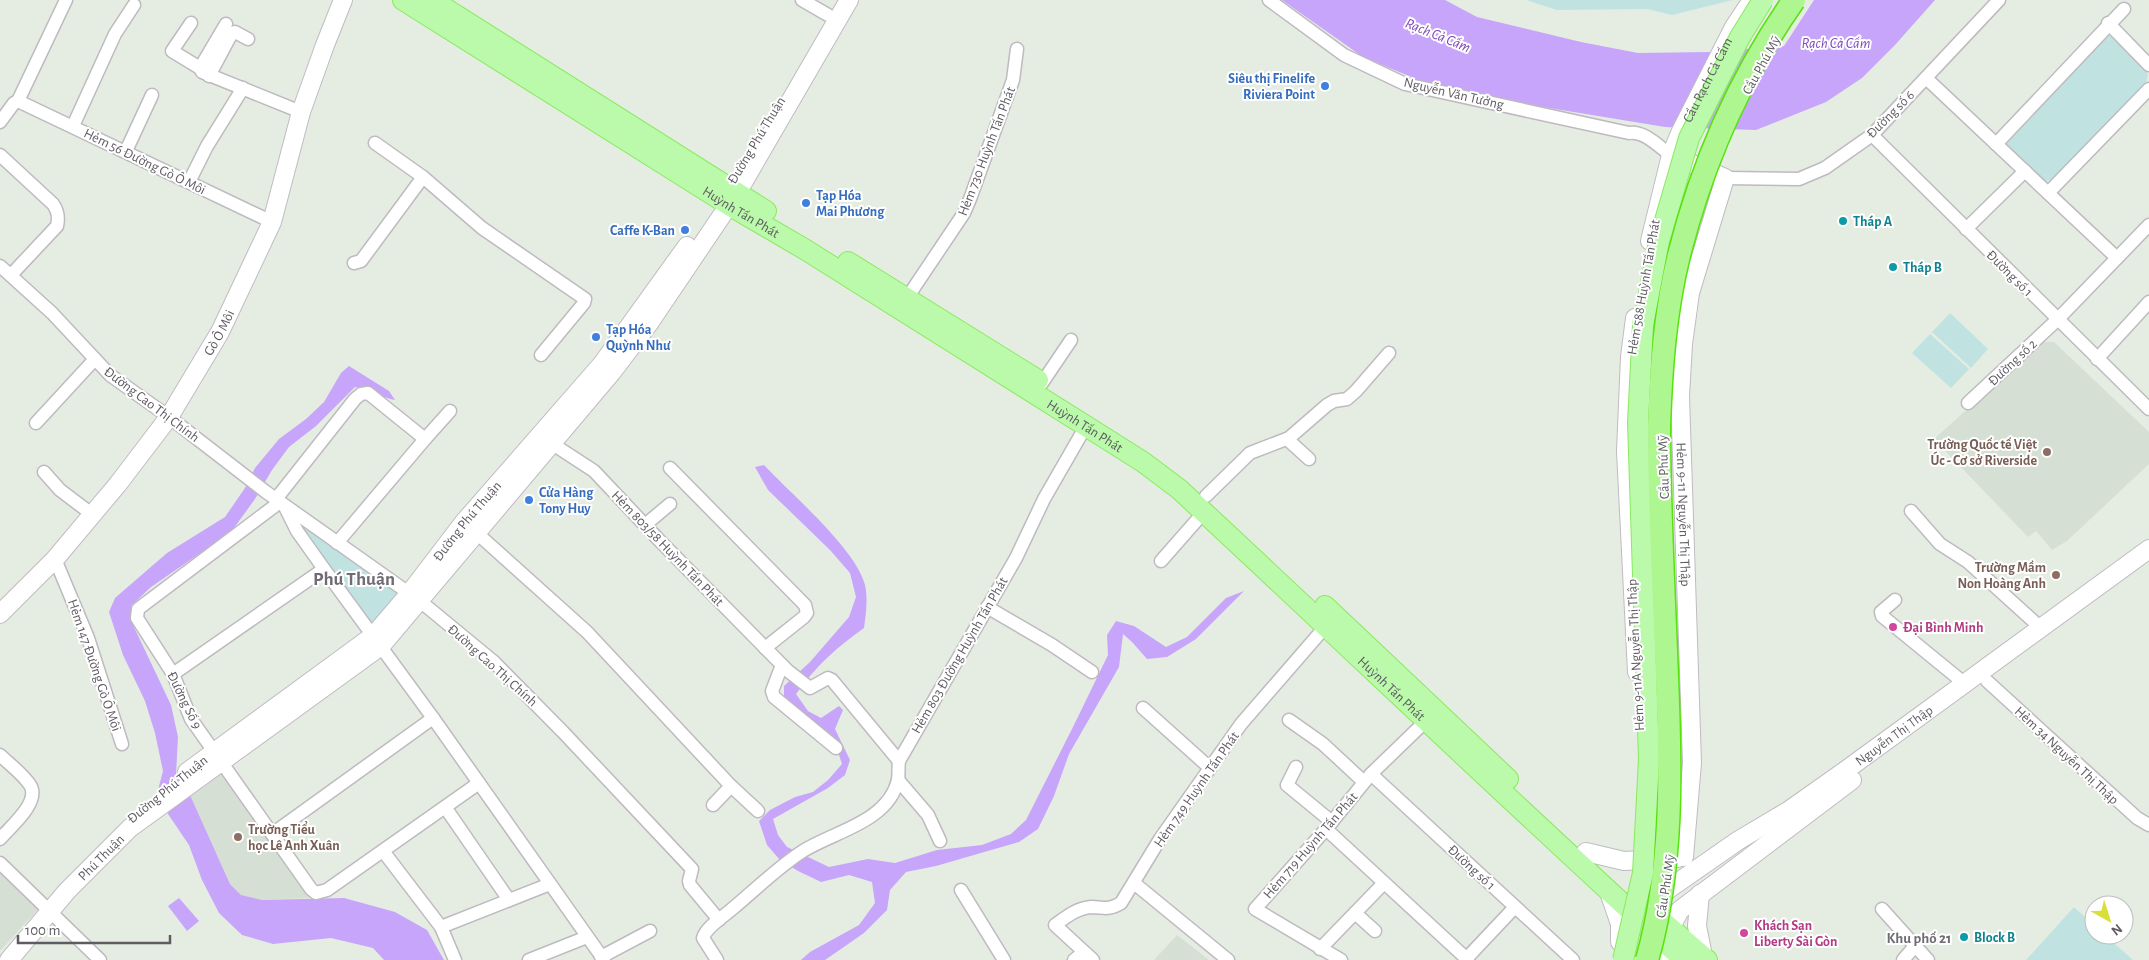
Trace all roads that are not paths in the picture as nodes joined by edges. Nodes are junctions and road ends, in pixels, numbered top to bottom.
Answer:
1 (66, 0) edge
2 (343, 0) edge
3 (403, 0) edge
4 (433, 0) edge
5 (802, 0) edge
6 (836, 0) edge
7 (849, 0) edge
8 (1269, 0) edge
9 (1752, 0) edge
10 (1763, 0) edge
11 (1777, 0) edge
12 (1794, 0) edge
13 (1800, 0) edge
14 (1999, 0) edge
15 (134, 4) dead end
16 (2124, 9) dead end
17 (828, 16) junction
18 (190, 23) dead end
19 (226, 24) dead end
20 (2108, 24) junction
21 (248, 39) dead end
22 (1017, 50) dead end
23 (2149, 64) edge
24 (204, 72) junction
25 (1926, 78) junction
26 (243, 88) junction
27 (2149, 89) edge
28 (152, 95) dead end
29 (18, 101) junction
30 (302, 112) junction
31 (0, 122) edge
32 (73, 126) junction
33 (1872, 135) junction
34 (375, 143) dead end
35 (1996, 144) junction
36 (126, 151) junction
37 (1667, 152) junction
38 (0, 154) edge
39 (2025, 172) junction
40 (423, 177) junction
41 (1725, 178) junction
42 (189, 182) junction
43 (2048, 193) junction
44 (728, 196) junction
45 (272, 222) junction
46 (2149, 225) edge
47 (1966, 229) junction
48 (2117, 258) junction
49 (354, 263) dead end
50 (0, 266) edge
51 (11, 275) junction
52 (2149, 302) edge
53 (905, 305) junction
54 (2056, 320) junction
55 (1070, 340) dead end
56 (1389, 353) dead end
57 (541, 355) dead end
58 (95, 359) junction
59 (2097, 359) junction
60 (1042, 383) junction
61 (1968, 403) dead end
62 (2149, 410) edge
63 (450, 411) dead end
64 (168, 417) junction
65 (1081, 418) junction
66 (36, 423) dead end
67 (425, 439) junction
68 (1287, 439) junction
69 (546, 440) junction
70 (1626, 451) joint
71 (1309, 459) dead end
72 (670, 468) dead end
73 (44, 472) dead end
74 (276, 500) junction
75 (670, 504) dead end
76 (1205, 504) junction
77 (1911, 511) dead end
78 (93, 515) junction
79 (645, 525) junction
80 (470, 527) junction
81 (338, 542) junction
82 (2149, 549) edge
83 (55, 559) junction
84 (1162, 561) dead end
85 (2149, 564) edge
86 (324, 569) junction
87 (415, 597) junction
88 (1895, 600) dead end
89 (1310, 601) junction
90 (987, 606) junction
91 (0, 614) edge
92 (1326, 626) junction
93 (2041, 628) junction
94 (378, 641) junction
95 (765, 648) junction
96 (785, 668) junction
97 (1092, 672) dead end
98 (173, 674) junction
99 (1987, 681) junction
100 (1964, 683) junction
101 (1143, 708) dead end
102 (1430, 716) junction
103 (433, 718) junction
104 (1289, 720) dead end
105 (122, 744) dead end
106 (836, 748) dead end
107 (0, 755) edge
108 (217, 757) junction
109 (899, 761) junction
110 (1296, 767) dead end
111 (1210, 768) junction
112 (1368, 778) junction
113 (898, 780) junction
114 (479, 783) junction
115 (732, 786) junction
116 (152, 805) joint
117 (713, 805) dead end
118 (445, 807) junction
119 (758, 811) dead end
120 (2149, 825) edge
121 (1329, 826) junction
122 (272, 834) junction
123 (1764, 836) junction
124 (0, 839) edge
125 (1739, 840) junction
126 (940, 841) dead end
127 (383, 851) junction
128 (1581, 856) junction
129 (1684, 857) junction
130 (1634, 860) junction
131 (0, 863) edge
132 (1134, 883) junction
133 (1384, 883) junction
134 (550, 884) junction
135 (1608, 888) junction
136 (962, 890) dead end
137 (1700, 894) junction
138 (509, 900) junction
139 (1515, 907) junction
140 (48, 908) junction
141 (1882, 909) dead end
142 (1355, 913) junction
143 (1642, 913) junction
144 (719, 920) junction
145 (441, 927) junction
146 (650, 931) dead end
147 (1375, 931) dead end
148 (587, 937) junction
149 (1665, 943) edge
150 (1915, 946) junction
151 (1320, 949) junction
152 (1622, 951) edge
153 (0, 956) edge
154 (1089, 956) edge
155 (603, 958) edge
156 (1568, 958) edge
157 (1698, 959) edge
158 (9, 960) edge
159 (100, 960) edge
160 (455, 960) edge
161 (529, 960) edge
162 (718, 960) edge
163 (1004, 960) edge
164 (1074, 960) edge
165 (1228, 960) edge
166 (1341, 960) edge
167 (1467, 960) edge
168 (1614, 960) edge
169 (1633, 960) edge
170 (1649, 960) edge
171 (1902, 960) edge
172 (1928, 960) edge

1 - 29 street
2 - 30 street, Gò Ô Môi
3 - 44 main road, Huỳnh Tấn Phát
4 - 44 main road, Huỳnh Tấn Phát
5 - 17 street
6 - 17 street, Đường Phú Thuận
7 - 44 street, Đường Phú Thuận
8 - 37 street, Nguyễn Văn Tưởng
9 - 37 street, Cầu Rạch Cả Cấm
10 - 152 main road, Cầu Phú Mỹ, bridge
11 - 169 highway, Cầu Phú Mỹ
12 - 170 highway, Cầu Phú Mỹ, bridge
13 - 170 main road, Cầu Phú Mỹ, bridge
14 - 25 street, Đường số 6
15 - 32 street
16 - 20 street
17 - 44 street, Đường Phú Thuận
18 - 24 street
19 - 24 street
20 - 23 street
20 - 35 street
21 - 24 street
22 - 53 street, Hẻm 730 Huỳnh Tấn Phát
24 - 26 street
25 - 33 street, Đường số 6
25 - 35 street
26 - 30 street
26 - 42 street
27 - 43 street
28 - 36 street
29 - 31 street
29 - 32 street, Hẻm 56 Đường Gò Ô Môi
30 - 45 street, Gò Ô Môi
32 - 36 street, Hẻm 56 Đường Gò Ô Môi
33 - 41 street, Đường số 6
33 - 47 street, Đường số 1
34 - 40 street
35 - 39 street
36 - 42 street, Hẻm 56 Đường Gò Ô Môi
37 - 41 street
37 - 70 street, Hẻm 588 Huỳnh Tấn Phát
38 - 51 street
39 - 43 street
39 - 47 street
40 - 49 street
40 - 57 street
41 - 129 street, Hẻm 9-11 Nguyễn Thị Thập
42 - 45 street, Hẻm 56 Đường Gò Ô Môi
43 - 48 street
44 - 53 main road, Huỳnh Tấn Phát
44 - 69 street, Đường Phú Thuận
45 - 64 street, Gò Ô Môi
46 - 48 street, Đường số 2
47 - 54 street, Đường số 1
48 - 54 street, Đường số 2
50 - 51 street, Đường Cao Thị Chính
51 - 58 street, Đường Cao Thị Chính
52 - 59 street
53 - 60 main road, Huỳnh Tấn Phát
53 - 65 main road, Huỳnh Tấn Phát
54 - 59 street, Đường số 1
54 - 61 street, Đường số 2
55 - 60 street
56 - 68 street
58 - 64 street, Đường Cao Thị Chính
58 - 66 street
59 - 62 street, Đường số 1
60 - 65 main road, Huỳnh Tấn Phát
63 - 67 street
64 - 74 street, Đường Cao Thị Chính
64 - 78 street, Gò Ô Môi
65 - 76 main road, Huỳnh Tấn Phát
65 - 90 street, Hẻm 803 Đường Huỳnh Tấn Phát
67 - 74 street, Đường Số 9
67 - 81 street
68 - 71 street
68 - 76 street
69 - 79 street, Hẻm 803/58 Huỳnh Tấn Phát
69 - 80 street, Đường Phú Thuận
70 - 130 street, Hẻm 9-11A Nguyễn Thị Thập
72 - 95 street
73 - 78 street
74 - 81 street, Đường Cao Thị Chính
74 - 86 street
74 - 98 street, Đường Số 9
75 - 79 street
76 - 84 street
76 - 89 main road, Huỳnh Tấn Phát
77 - 93 street
78 - 83 street, Gò Ô Môi
79 - 95 street, Hẻm 803/58 Huỳnh Tấn Phát
80 - 87 street, Đường Phú Thuận
80 - 115 street
81 - 87 street, Đường Cao Thị Chính
82 - 93 street, Nguyễn Thị Thập
83 - 91 street, Gò Ô Môi
83 - 105 street, Hẻm 147 Đường Gò Ô Môi
85 - 99 street, Nguyễn Thị Thập
86 - 94 street
86 - 98 street
87 - 94 street, Đường Phú Thuận
87 - 144 street, Đường Cao Thị Chính
88 - 100 street
89 - 92 main road, Huỳnh Tấn Phát
89 - 102 main road, Huỳnh Tấn Phát
90 - 97 street
90 - 109 street, Hẻm 803 Đường Huỳnh Tấn Phát
92 - 102 main road, Huỳnh Tấn Phát
92 - 111 street, Hẻm 749 Huỳnh Tấn Phát
93 - 100 street, Nguyễn Thị Thập
94 - 103 street
94 - 108 street, Đường Phú Thuận
95 - 96 street, Hẻm 803/58 Huỳnh Tấn Phát
96 - 106 street
96 - 109 street, Hẻm 803/58 Huỳnh Tấn Phát
98 - 108 street, Đường Số 9
99 - 120 street, Hẻm 34 Nguyễn Thị Thập
99 - 123 street, Nguyễn Thị Thập
100 - 123 street, Nguyễn Thị Thập
101 - 111 street
102 - 112 street, Hẻm 719 Huỳnh Tấn Phát
102 - 128 main road, Huỳnh Tấn Phát
103 - 114 street
103 - 122 street
104 - 112 street, Đường số 1
107 - 124 street
108 - 116 street, Đường Phú Thuận
108 - 122 street, Đường Số 9
109 - 113 street, Hẻm 803 Đường Huỳnh Tấn Phát
110 - 121 street
111 - 132 street, Hẻm 749 Huỳnh Tấn Phát
112 - 121 street, Hẻm 719 Huỳnh Tấn Phát
112 - 139 street, Đường số 1
113 - 126 street
113 - 144 street, Hẻm 803 Đường Huỳnh Tấn Phát
114 - 118 street, Đường Số 9
114 - 134 street
115 - 117 street
115 - 119 street
116 - 140 street, Phú Thuận
118 - 127 street, Đường Số 9
118 - 138 street
121 - 133 street
121 - 151 street, Hẻm 719 Huỳnh Tấn Phát
122 - 127 street, Đường Số 9
123 - 125 street, Nguyễn Thị Thập
123 - 137 street, Nguyễn Thị Thập
125 - 129 street
125 - 143 street, Nguyễn Thị Thập
127 - 145 street
128 - 130 street
128 - 135 main road, Huỳnh Tấn Phát
128 - 143 main road, Huỳnh Tấn Phát
129 - 130 street
131 - 140 street
132 - 154 street, Hẻm 749 Huỳnh Tấn Phát
132 - 165 street
133 - 142 street
133 - 167 street
134 - 138 street
134 - 148 street
135 - 143 main road, Huỳnh Tấn Phát
135 - 152 street
136 - 163 street
137 - 149 street, Nguyễn Thị Thập
137 - 157 street
138 - 145 street
139 - 156 street, Đường số 1
139 - 167 street
140 - 153 street
140 - 158 street
140 - 159 street
141 - 150 street
142 - 147 street
142 - 151 street
143 - 149 main road, Huỳnh Tấn Phát
143 - 152 street, Nguyễn Thị Thập
144 - 162 street, Hẻm 803 Đường Huỳnh Tấn Phát
145 - 160 street
146 - 155 street
148 - 155 street
148 - 161 street
149 - 157 main road, Huỳnh Tấn Phát
150 - 171 street
150 - 172 street
151 - 166 street, Hẻm 719 Huỳnh Tấn Phát
152 - 168 street
154 - 164 street

